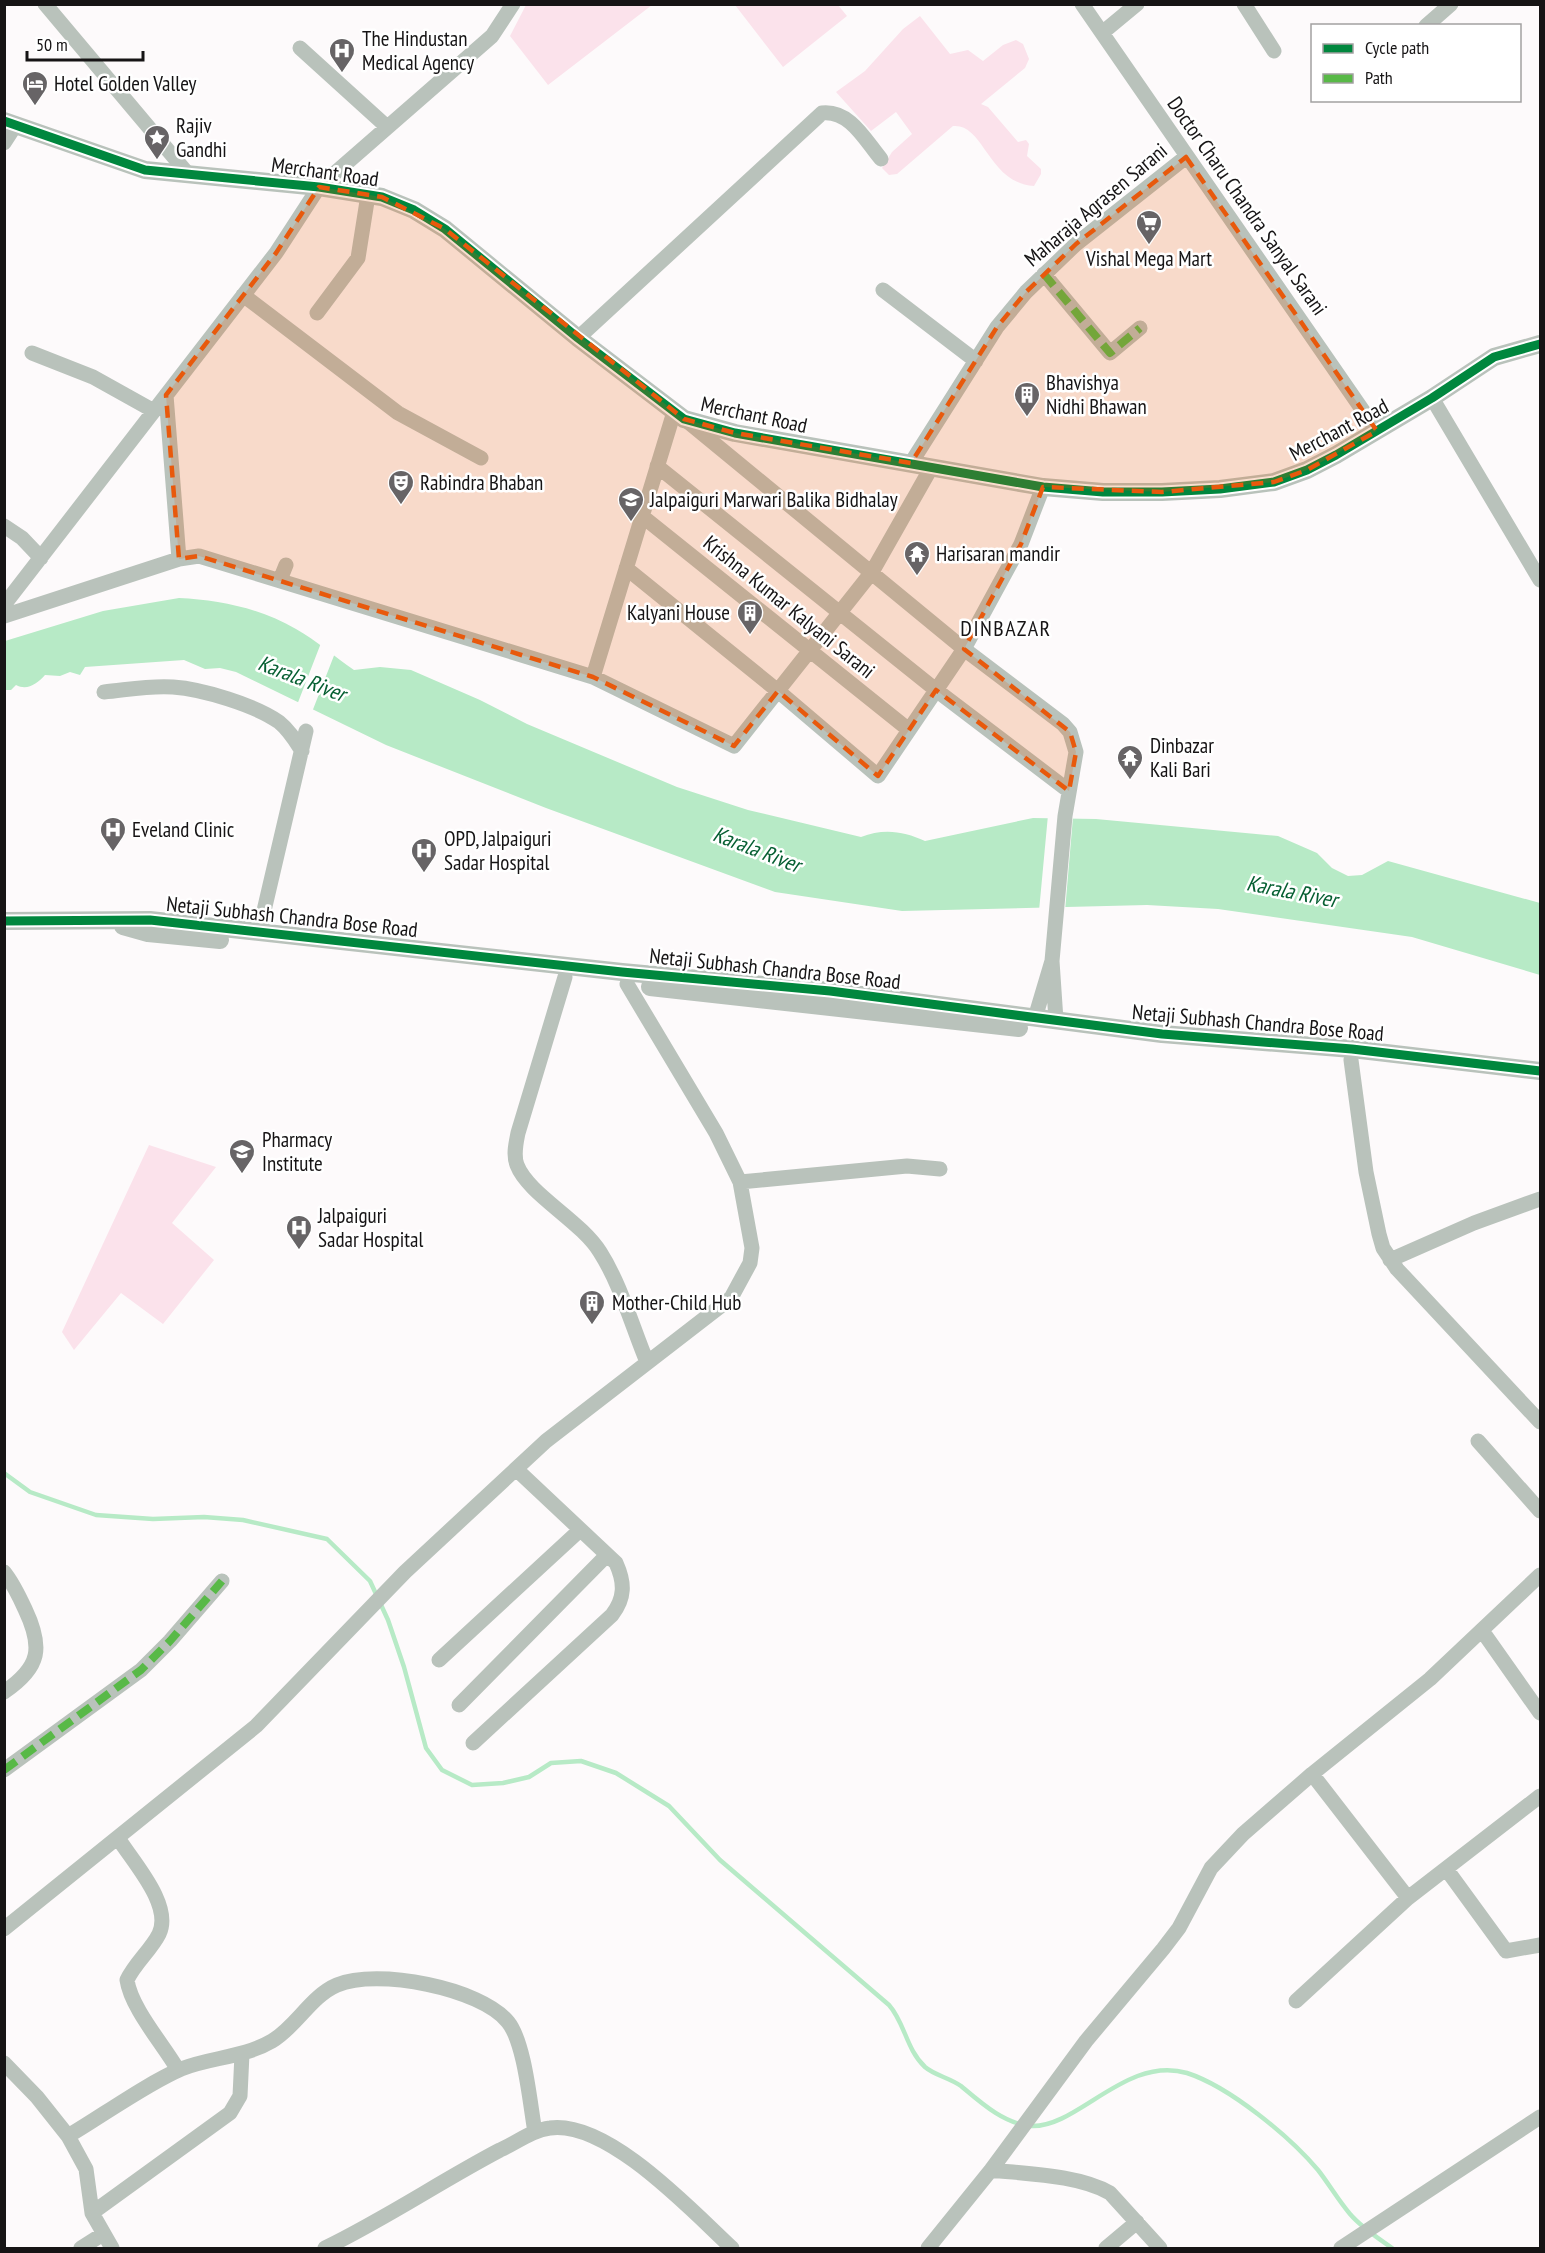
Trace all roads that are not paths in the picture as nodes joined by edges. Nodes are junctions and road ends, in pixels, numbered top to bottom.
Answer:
1 (45, 4) edge
2 (513, 4) edge
3 (1082, 4) edge
4 (1137, 4) edge
5 (1244, 4) edge
6 (1451, 4) edge
7 (1428, 24) edge
8 (1102, 33) junction
9 (300, 48) dead end
10 (1274, 51) dead end
11 (10, 123) edge
12 (386, 126) junction
13 (4, 143) edge
14 (1186, 157) junction
15 (881, 159) dead end
16 (188, 174) junction
17 (318, 187) junction
18 (368, 195) junction
19 (1044, 274) junction
20 (883, 290) dead end
21 (243, 295) junction
22 (317, 313) dead end
23 (1140, 328) dead end
24 (578, 338) junction
25 (1540, 344) edge
26 (32, 353) dead end
27 (976, 361) junction
28 (166, 395) junction
29 (1432, 398) junction
30 (154, 411) junction
31 (679, 416) junction
32 (1377, 431) junction
33 (481, 458) dead end
34 (911, 463) junction
35 (657, 466) junction
36 (931, 468) junction
37 (1043, 487) junction
38 (642, 516) junction
39 (4, 526) edge
40 (41, 558) junction
41 (179, 559) junction
42 (286, 565) dead end
43 (626, 568) junction
44 (872, 572) junction
45 (1540, 579) edge
46 (280, 580) junction
47 (4, 605) edge
48 (840, 612) junction
49 (4, 616) edge
50 (964, 650) junction
51 (810, 651) junction
52 (593, 677) junction
53 (936, 690) junction
54 (778, 691) junction
55 (104, 692) dead end
56 (909, 730) junction
57 (306, 731) dead end
58 (302, 751) junction
59 (1069, 791) junction
60 (4, 921) edge
61 (106, 922) junction
62 (259, 932) junction
63 (1052, 961) junction
64 (564, 977) junction
65 (624, 978) junction
66 (1035, 1018) junction
67 (1056, 1020) junction
68 (1162, 1038) junction
69 (1351, 1054) junction
70 (1540, 1071) edge
71 (1540, 1081) edge
72 (940, 1169) dead end
73 (740, 1182) junction
74 (1540, 1199) edge
75 (1390, 1260) junction
76 (647, 1362) junction
77 (1540, 1422) edge
78 (1478, 1441) dead end
79 (516, 1469) junction
80 (1540, 1511) edge
81 (580, 1530) junction
82 (607, 1555) junction
83 (4, 1572) edge
84 (1540, 1575) edge
85 (222, 1581) dead end
86 (9, 1589) edge
87 (1483, 1632) junction
88 (439, 1660) dead end
89 (4, 1692) edge
90 (459, 1706) dead end
91 (1540, 1713) edge
92 (473, 1743) dead end
93 (4, 1770) edge
94 (1312, 1774) junction
95 (1540, 1796) edge
96 (118, 1838) junction
97 (1447, 1870) junction
98 (1408, 1898) junction
99 (4, 1929) edge
100 (1540, 1944) edge
101 (1296, 2001) dead end
102 (242, 2054) junction
103 (4, 2063) edge
104 (178, 2070) junction
105 (1540, 2117) edge
106 (535, 2132) junction
107 (68, 2136) junction
108 (991, 2170) junction
109 (92, 2213) junction
110 (1137, 2222) junction
111 (103, 2234) junction
112 (336, 2246) edge
113 (81, 2248) edge
114 (112, 2248) edge
115 (732, 2248) edge
116 (928, 2248) edge
117 (1106, 2248) edge
118 (1160, 2248) edge
119 (1341, 2248) edge

1 - 16 street
2 - 12 street
3 - 8 street, Doctor Charu Chandra Sanyal Sarani
4 - 8 street
5 - 10 street
6 - 7 street
8 - 14 street, Doctor Charu Chandra Sanyal Sarani
9 - 12 street
11 - 13 street
11 - 16 street, Merchant Road
12 - 17 street
14 - 19 street, Maharaja Agrasen Sarani
14 - 32 street, Doctor Charu Chandra Sanyal Sarani
15 - 24 street
16 - 17 street, Merchant Road
17 - 18 street, Merchant Road
17 - 21 street
18 - 22 street
18 - 24 street, Merchant Road
19 - 23 street
19 - 27 street, Maharaja Agrasen Sarani
20 - 27 street
21 - 28 street
21 - 33 street
24 - 31 street, Merchant Road
25 - 29 street, Merchant Road
26 - 30 street
27 - 34 street, Maharaja Agrasen Sarani
28 - 30 street
28 - 41 street
29 - 32 street, Merchant Road
29 - 45 street
30 - 40 street
31 - 34 street, Merchant Road
31 - 35 street
31 - 44 street
32 - 37 street, Merchant Road
34 - 36 street, Merchant Road
35 - 38 street
35 - 48 street
36 - 37 street, Merchant Road
36 - 44 street
37 - 50 street
38 - 43 street
38 - 51 street, Krishna Kumar Kalyani Sarani
39 - 40 street
40 - 47 street
41 - 46 street
41 - 49 street
42 - 46 street
43 - 52 street
43 - 54 street
44 - 48 street
44 - 50 street
46 - 52 street
48 - 51 street
48 - 53 street
50 - 53 street
50 - 59 street
51 - 54 street
51 - 56 street, Krishna Kumar Kalyani Sarani
52 - 54 street
53 - 56 street
53 - 59 street
54 - 56 street
55 - 58 street
57 - 58 street
58 - 62 street
59 - 63 street
60 - 61 street, Netaji Subhash Chandra Bose Road
61 - 62 street, Netaji Subhash Chandra Bose Road
61 - 64 street, Netaji Subhash Chandra Bose Road
62 - 65 street, Netaji Subhash Chandra Bose Road
63 - 66 street
63 - 67 street
64 - 65 street, Netaji Subhash Chandra Bose Road
64 - 76 street
65 - 66 street, Netaji Subhash Chandra Bose Road
65 - 68 street, Netaji Subhash Chandra Bose Road
65 - 73 street
66 - 67 street, Netaji Subhash Chandra Bose Road
67 - 68 street, Netaji Subhash Chandra Bose Road
68 - 69 street, Netaji Subhash Chandra Bose Road
69 - 70 street, Netaji Subhash Chandra Bose Road
69 - 71 street, Netaji Subhash Chandra Bose Road
69 - 75 street
72 - 73 street
73 - 76 street
74 - 75 street
75 - 77 street
76 - 79 street
78 - 80 street
79 - 81 street
79 - 96 street
81 - 82 street
81 - 88 street
82 - 90 street
82 - 92 street
83 - 86 street
84 - 87 street
85 - 93 street
86 - 89 street
87 - 91 street
87 - 94 street
94 - 98 street
94 - 108 street
95 - 97 street
96 - 99 street
96 - 104 street
97 - 98 street
97 - 100 street
98 - 101 street
102 - 104 street
102 - 106 street
102 - 109 street
103 - 107 street
104 - 107 street
105 - 119 street
106 - 112 street
106 - 115 street
107 - 109 street
108 - 110 street
108 - 116 street
109 - 111 street
110 - 117 street
110 - 118 street
111 - 113 street
111 - 114 street

